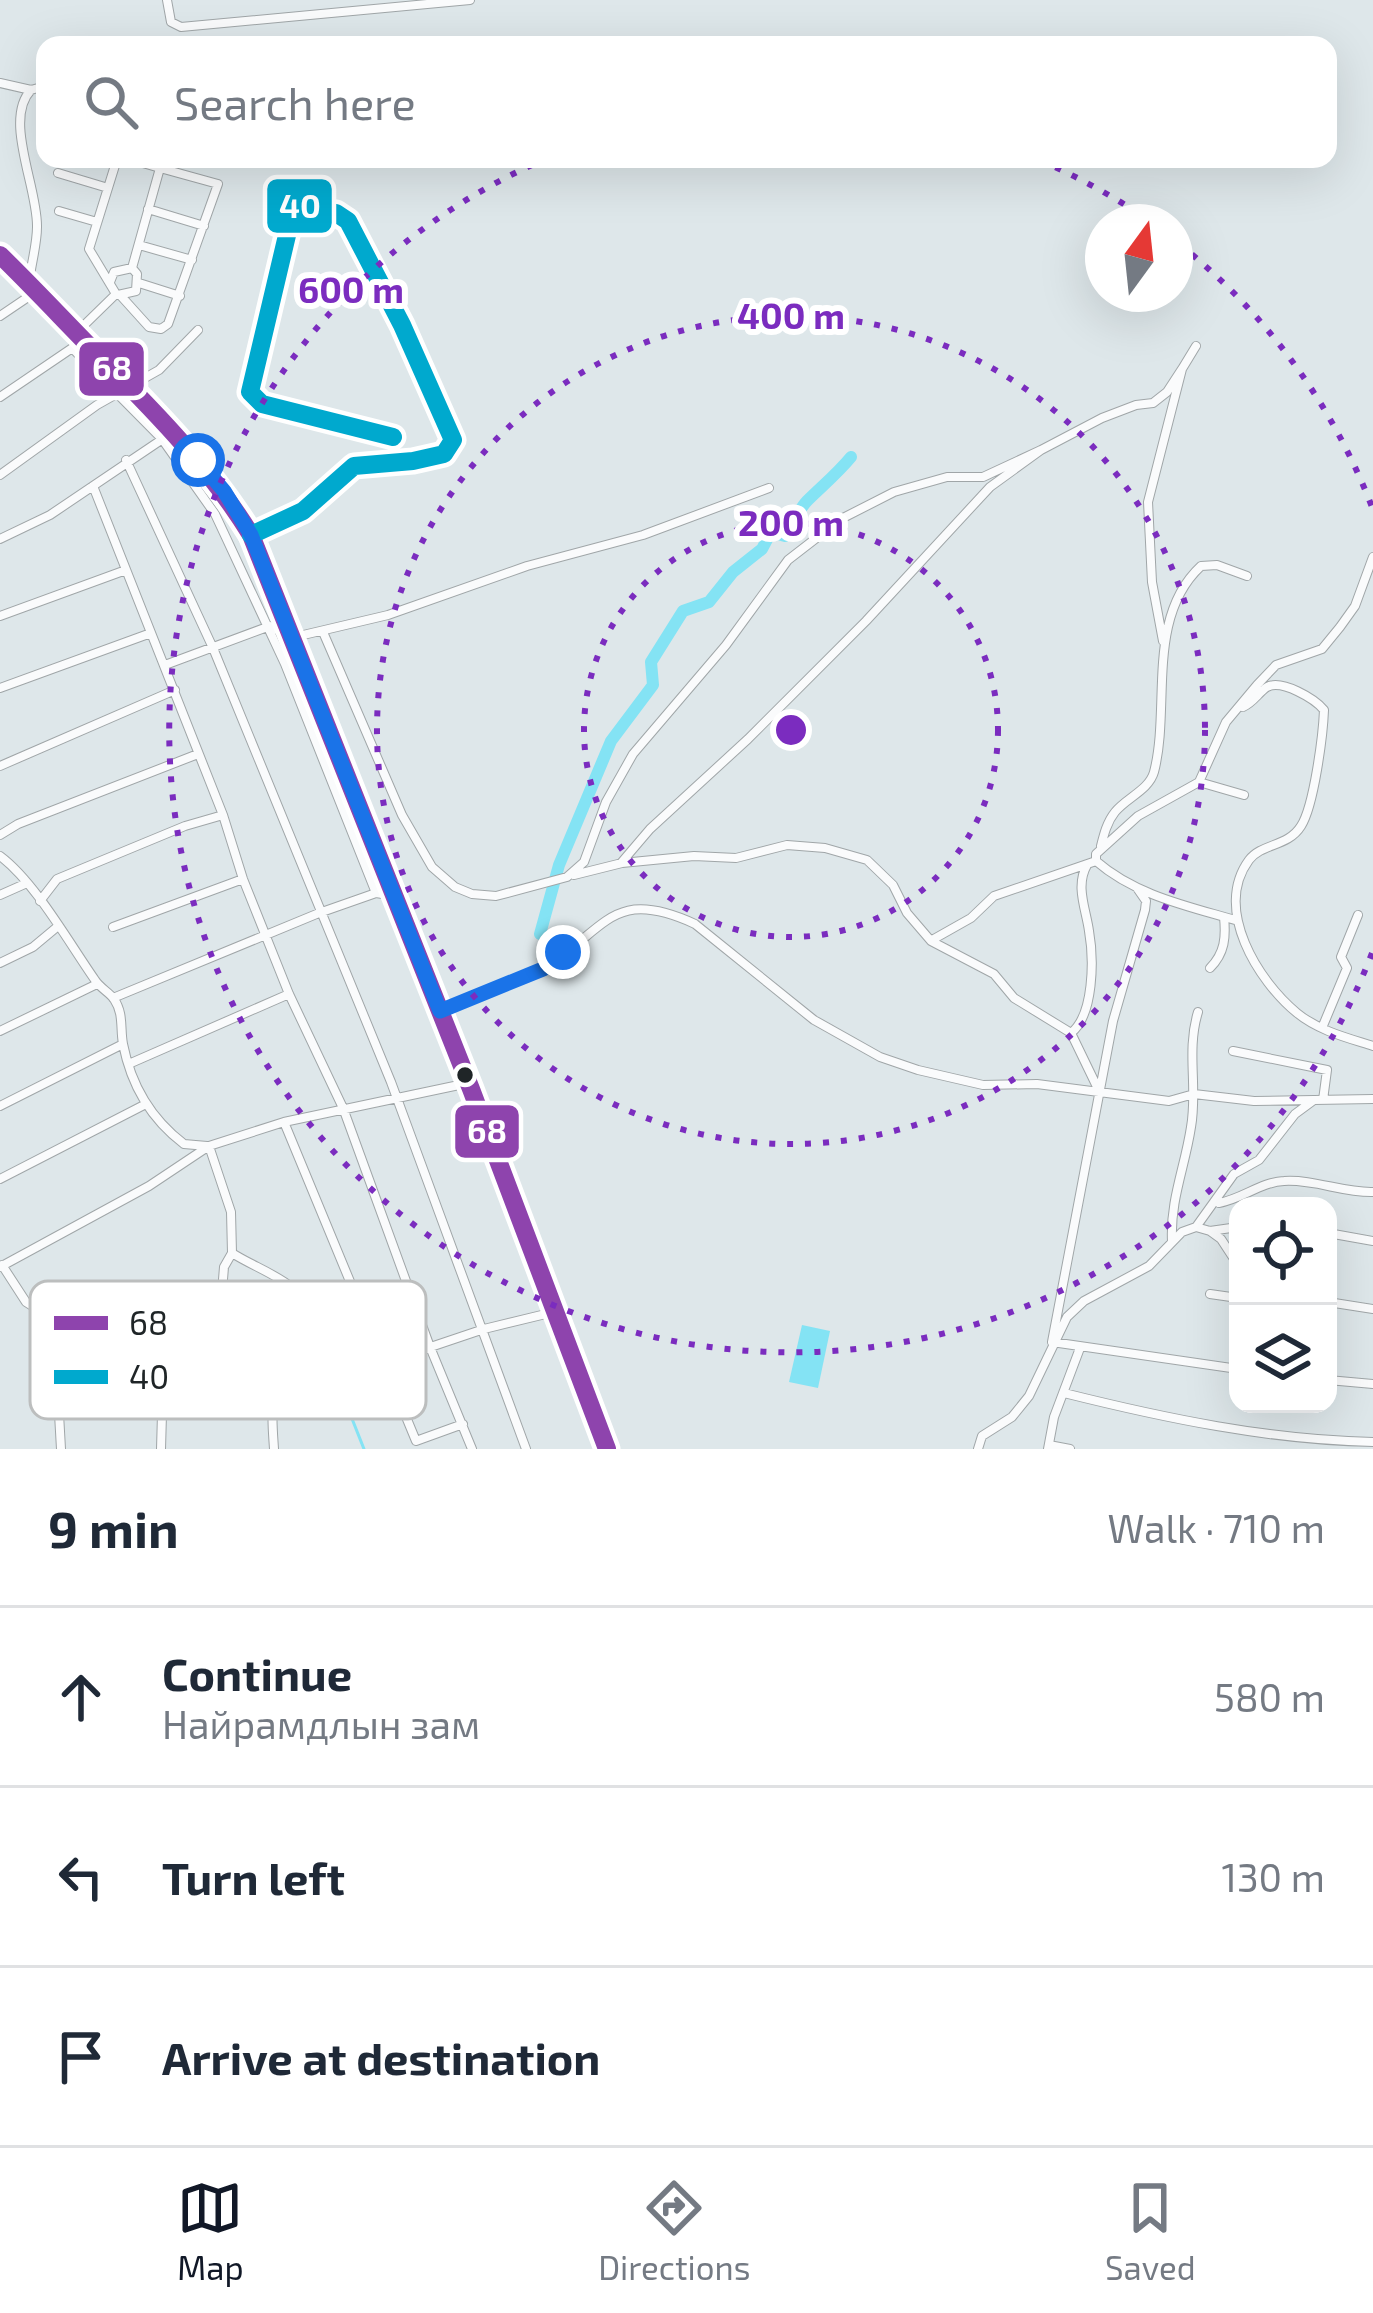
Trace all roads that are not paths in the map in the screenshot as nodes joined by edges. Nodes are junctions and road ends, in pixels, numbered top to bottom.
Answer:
1 (167, 0) edge
2 (470, 0) edge
3 (0, 83) edge
4 (36, 89) edge
5 (31, 90) junction
6 (114, 168) edge
7 (160, 168) edge
8 (172, 168) edge
9 (58, 173) dead end
10 (108, 188) junction
11 (148, 209) junction
12 (59, 211) dead end
13 (97, 222) junction
14 (204, 226) junction
15 (139, 245) junction
16 (0, 256) edge
17 (192, 260) junction
18 (132, 268) junction
19 (110, 284) junction
20 (139, 284) junction
21 (33, 287) junction
22 (119, 295) junction
23 (180, 296) junction
24 (0, 316) edge
25 (198, 330) dead end
26 (80, 336) junction
27 (1196, 346) dead end
28 (72, 348) junction
29 (1182, 369) junction
30 (130, 385) junction
31 (116, 393) junction
32 (0, 397) edge
33 (173, 432) junction
34 (393, 437) dead end
35 (162, 439) junction
36 (1041, 450) junction
37 (126, 460) junction
38 (0, 475) edge
39 (93, 486) junction
40 (769, 488) dead end
41 (251, 535) junction
42 (0, 539) edge
43 (1373, 557) edge
44 (126, 570) junction
45 (1246, 576) dead end
46 (270, 580) junction
47 (248, 586) junction
48 (0, 616) edge
49 (268, 627) junction
50 (323, 632) junction
51 (152, 633) junction
52 (291, 637) junction
53 (213, 647) junction
54 (1164, 647) junction
55 (165, 665) junction
56 (0, 688) edge
57 (175, 690) junction
58 (1242, 707) junction
59 (198, 754) junction
60 (0, 766) edge
61 (1199, 782) junction
62 (1244, 795) dead end
63 (223, 815) junction
64 (0, 835) edge
65 (1100, 848) junction
66 (0, 856) edge
67 (1092, 862) junction
68 (621, 863) junction
69 (567, 877) junction
70 (243, 879) junction
71 (27, 884) junction
72 (1137, 888) junction
73 (376, 893) junction
74 (0, 895) edge
75 (395, 896) junction
76 (40, 902) junction
77 (319, 913) junction
78 (1358, 915) dead end
79 (1229, 918) junction
80 (56, 927) junction
81 (113, 927) dead end
82 (266, 936) junction
83 (931, 941) junction
84 (0, 963) edge
85 (1210, 968) dead end
86 (97, 984) junction
87 (289, 994) junction
88 (113, 998) junction
89 (440, 1011) junction
90 (1198, 1012) dead end
91 (1322, 1028) junction
92 (0, 1031) edge
93 (1071, 1034) junction
94 (123, 1044) junction
95 (1373, 1046) edge
96 (1233, 1051) dead end
97 (131, 1064) junction
98 (471, 1089) junction
99 (1100, 1094) junction
100 (1195, 1094) junction
101 (395, 1097) junction
102 (1373, 1099) edge
103 (1319, 1100) junction
104 (144, 1105) junction
105 (0, 1106) edge
106 (343, 1108) junction
107 (284, 1122) junction
108 (209, 1146) junction
109 (0, 1179) edge
110 (1373, 1192) edge
111 (1216, 1203) junction
112 (1196, 1227) junction
113 (1229, 1228) edge
114 (1210, 1231) junction
115 (1337, 1235) edge
116 (1172, 1241) junction
117 (1373, 1241) edge
118 (1229, 1251) edge
119 (232, 1253) junction
120 (1, 1266) edge
121 (223, 1281) edge
122 (283, 1281) edge
123 (349, 1281) edge
124 (406, 1281) edge
125 (1210, 1294) dead end
126 (1229, 1297) edge
127 (1337, 1303) edge
128 (30, 1304) edge
129 (1373, 1309) edge
130 (554, 1312) junction
131 (484, 1329) junction
132 (426, 1336) edge
133 (1052, 1342) junction
134 (430, 1347) junction
135 (426, 1348) edge
136 (1080, 1348) junction
137 (1229, 1368) edge
138 (1337, 1381) edge
139 (1373, 1384) edge
140 (1064, 1393) junction
141 (60, 1419) edge
142 (162, 1419) edge
143 (272, 1419) edge
144 (407, 1419) edge
145 (463, 1424) junction
146 (1373, 1442) edge
147 (1049, 1447) edge
148 (62, 1449) edge
149 (161, 1449) edge
150 (274, 1449) edge
151 (472, 1449) edge
152 (526, 1449) edge
153 (607, 1449) edge
154 (978, 1449) edge
155 (1070, 1449) edge

1 - 2 street
3 - 5 street
4 - 5 street
5 - 21 street
6 - 10 street
7 - 11 street
8 - 14 street
9 - 10 street
10 - 13 street
11 - 14 street
11 - 15 street
12 - 13 street
13 - 19 street
14 - 17 street
15 - 17 street
15 - 18 street
16 - 21 main road
17 - 23 street
18 - 19 street
18 - 20 street
19 - 22 street
20 - 22 street
20 - 23 street
21 - 24 street
21 - 26 main road
22 - 23 street
22 - 26 street
25 - 30 street
26 - 28 street
26 - 30 main road
27 - 29 street
28 - 31 street
28 - 32 street
29 - 36 street
29 - 54 street
30 - 31 street
30 - 33 main road
31 - 35 street
31 - 38 street
33 - 35 street
33 - 41 main road
34 - 41 street
35 - 37 street
35 - 47 street
36 - 68 street
36 - 69 street
37 - 39 street
37 - 53 street
39 - 42 street
39 - 44 street
40 - 50 street
41 - 46 main road
43 - 58 street
44 - 48 street
44 - 51 street
45 - 54 street
46 - 47 street
46 - 52 main road
47 - 49 street
49 - 52 street
49 - 53 street
49 - 73 street
50 - 52 street
50 - 69 street
51 - 55 street
51 - 56 street
52 - 75 main road
53 - 55 street
53 - 77 street
54 - 65 street
55 - 57 street
57 - 59 street
57 - 60 street
58 - 61 street
58 - 79 street
59 - 63 street
59 - 64 street
61 - 62 street
61 - 65 street
63 - 70 street
63 - 76 street
65 - 67 street
66 - 71 street
67 - 72 street
67 - 83 street
67 - 93 street
68 - 69 street
68 - 83 street
70 - 81 street
70 - 82 street
71 - 74 street
71 - 76 street
72 - 79 street
72 - 99 street
73 - 75 street
73 - 77 street
75 - 89 main road
76 - 80 street
77 - 82 street
77 - 101 street
78 - 91 street
79 - 85 street
79 - 91 street
80 - 84 street
80 - 86 street
82 - 87 street
82 - 88 street
83 - 93 street
86 - 88 street
86 - 92 street
87 - 97 street
87 - 106 street
88 - 94 street
89 - 98 main road
89 - 99 street
90 - 100 street
91 - 95 street
93 - 99 street
94 - 97 street
94 - 105 street
96 - 103 street
97 - 104 street
98 - 101 street
98 - 130 main road
99 - 100 street
99 - 133 street
100 - 103 street
100 - 116 street
101 - 106 street
101 - 131 street
102 - 103 street
103 - 111 street
104 - 108 street
104 - 109 street
106 - 107 street
106 - 124 street
107 - 108 street
107 - 123 street
108 - 119 street
108 - 120 street
110 - 111 street
111 - 112 street
112 - 114 street
112 - 116 street
113 - 114 street
114 - 118 street
115 - 117 street
116 - 133 street
119 - 121 street
119 - 122 street
120 - 128 street
125 - 126 street
127 - 129 street
130 - 131 street
130 - 153 main road
131 - 134 street
131 - 152 street
132 - 134 street
133 - 136 street
133 - 154 street
134 - 135 street
134 - 145 street
136 - 137 street
136 - 140 street
138 - 139 street
140 - 146 street
140 - 147 street
141 - 148 street
142 - 149 street
143 - 150 street
144 - 145 street
145 - 151 street
147 - 155 street

